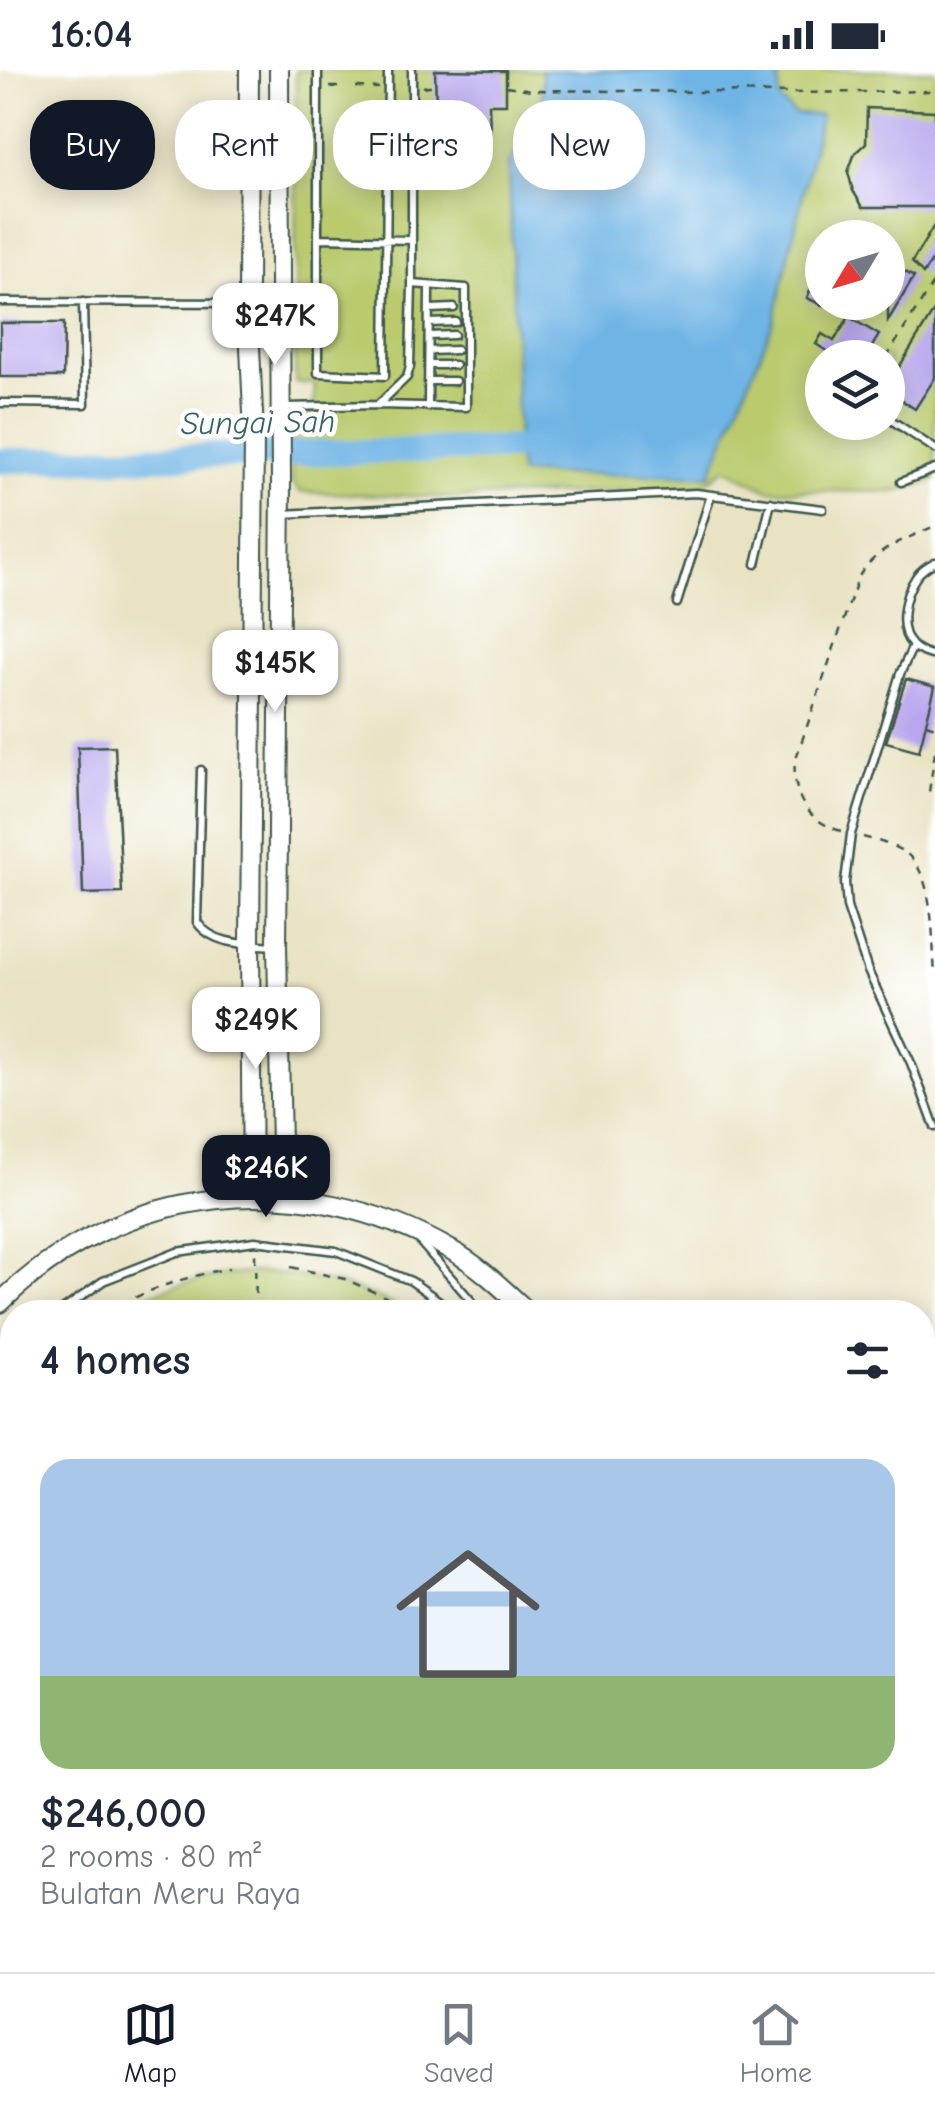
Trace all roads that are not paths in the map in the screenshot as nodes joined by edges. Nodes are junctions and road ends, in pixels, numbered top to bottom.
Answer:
1 (249, 70) edge
2 (279, 70) edge
3 (318, 70) edge
4 (388, 70) edge
5 (412, 70) edge
6 (319, 238) junction
7 (387, 240) junction
8 (412, 240) junction
9 (412, 284) junction
10 (429, 286) junction
11 (0, 302) edge
12 (83, 302) junction
13 (248, 303) junction
14 (430, 308) junction
15 (454, 308) dead end
16 (456, 322) dead end
17 (429, 323) junction
18 (454, 335) dead end
19 (429, 336) junction
20 (456, 350) dead end
21 (429, 351) junction
22 (428, 365) junction
23 (455, 365) dead end
24 (428, 381) junction
25 (455, 381) dead end
26 (0, 402) edge
27 (377, 405) junction
28 (428, 407) junction
29 (279, 408) junction
30 (905, 429) edge
31 (935, 449) edge
32 (935, 469) edge
33 (901, 482) dead end
34 (711, 494) junction
35 (771, 501) junction
36 (823, 509) dead end
37 (281, 514) junction
38 (935, 562) edge
39 (756, 564) dead end
40 (677, 603) dead end
41 (913, 646) junction
42 (935, 656) edge
43 (201, 770) dead end
44 (250, 944) junction
45 (277, 946) junction
46 (935, 1126) edge
47 (252, 1196) junction
48 (282, 1196) junction
49 (407, 1227) junction
50 (4, 1300) edge
51 (77, 1300) edge
52 (438, 1300) edge
53 (471, 1300) edge
54 (515, 1300) edge

1 - 13 street
2 - 29 street
3 - 6 lane
4 - 7 lane
5 - 8 lane
6 - 7 lane
6 - 7 lane
7 - 8 lane
8 - 9 lane
9 - 10 lane
9 - 27 lane
10 - 14 lane
10 - 28 lane
11 - 12 lane
12 - 13 lane
12 - 26 lane
13 - 44 street
14 - 15 lane
14 - 17 lane
16 - 17 lane
17 - 19 lane
18 - 19 lane
19 - 21 lane
20 - 21 lane
21 - 22 lane
22 - 23 lane
22 - 24 lane
24 - 25 lane
24 - 28 lane
27 - 28 lane
27 - 29 lane
29 - 37 street
30 - 31 lane
32 - 33 lane
34 - 35 lane
34 - 37 lane
34 - 40 lane
35 - 36 lane
35 - 39 lane
37 - 45 street
38 - 41 lane
41 - 42 lane
41 - 46 lane
43 - 44 lane
44 - 45 lane
44 - 47 street
45 - 48 street
47 - 48 street
47 - 50 street
48 - 49 street
49 - 53 lane
49 - 54 street
51 - 52 lane

